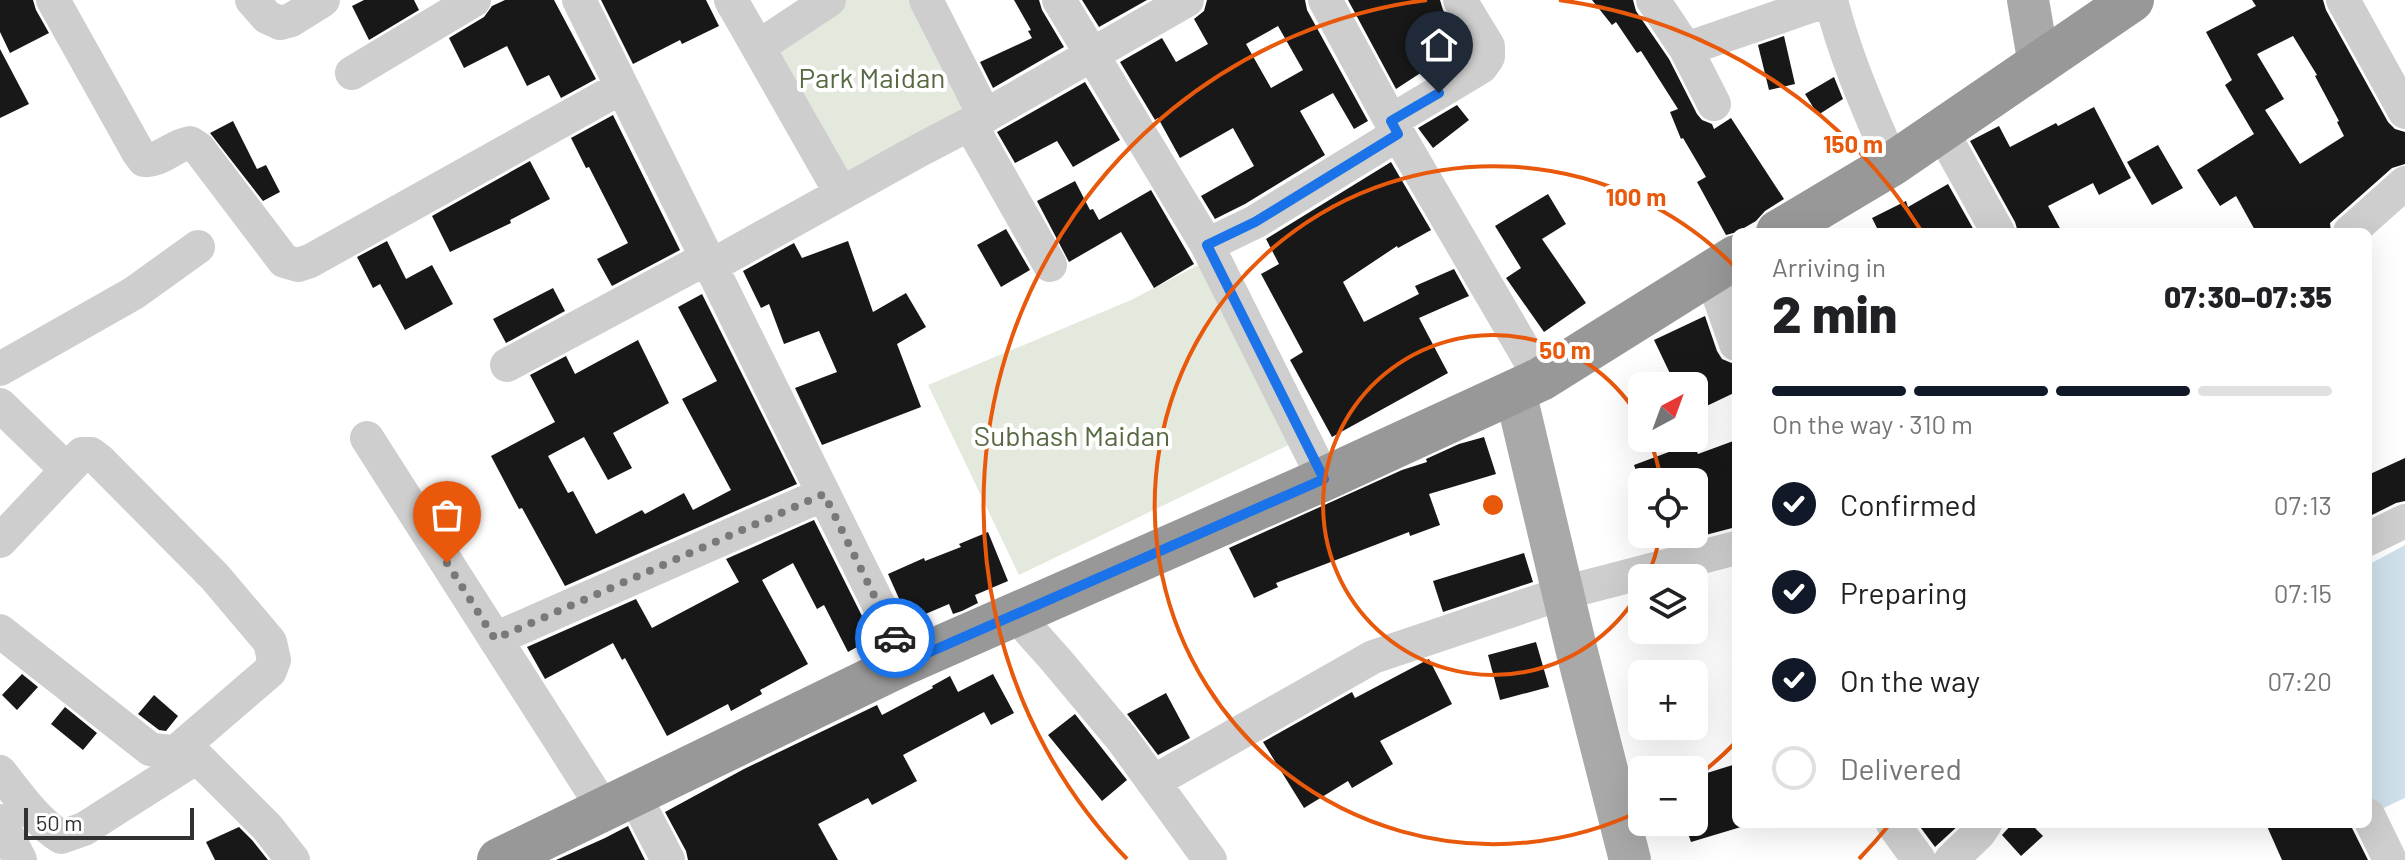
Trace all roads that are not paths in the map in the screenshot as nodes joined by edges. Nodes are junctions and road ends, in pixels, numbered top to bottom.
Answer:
1 (53, 0) edge
2 (252, 0) edge
3 (323, 0) edge
4 (474, 0) edge
5 (579, 0) edge
6 (731, 0) edge
7 (829, 0) edge
8 (926, 0) edge
9 (1059, 0) edge
10 (1187, 0) edge
11 (1325, 0) edge
12 (1460, 0) edge
13 (1829, 0) edge
14 (2028, 0) edge
15 (2132, 0) edge
16 (2343, 0) edge
17 (1656, 2) edge
18 (758, 47) junction
19 (1686, 49) junction
20 (1092, 53) junction
21 (2039, 65) junction
22 (352, 73) dead end
23 (622, 87) junction
24 (1714, 104) dead end
25 (2405, 112) edge
26 (978, 120) junction
27 (1395, 127) junction
28 (1941, 130) junction
29 (1892, 164) junction
30 (2405, 183) edge
31 (841, 193) junction
32 (1785, 228) edge
33 (1996, 228) edge
34 (2354, 228) edge
35 (1207, 245) junction
36 (198, 247) dead end
37 (709, 262) junction
38 (1050, 265) dead end
39 (1723, 265) edge
40 (1732, 320) edge
41 (507, 365) dead end
42 (0, 369) edge
43 (1528, 385) junction
44 (0, 405) edge
45 (367, 438) dead end
46 (67, 470) junction
47 (1324, 479) junction
48 (824, 494) junction
49 (2405, 521) edge
50 (2372, 537) edge
51 (0, 541) edge
52 (1732, 549) edge
53 (1563, 593) junction
54 (1015, 614) junction
55 (0, 631) edge
56 (495, 639) junction
57 (907, 662) junction
58 (187, 754) junction
59 (0, 772) edge
60 (1153, 782) junction
61 (619, 802) junction
62 (0, 821) edge
63 (2372, 823) edge
64 (1896, 828) edge
65 (1982, 828) edge
66 (20, 860) edge
67 (293, 860) edge
68 (499, 860) edge
69 (668, 860) edge
70 (1210, 860) edge
71 (1630, 860) edge
72 (1919, 860) edge
73 (1951, 860) edge
74 (2390, 860) edge

1 - 23 street
2 - 3 street
4 - 22 street
5 - 23 street
6 - 18 street
7 - 18 street
8 - 26 street
9 - 20 street
10 - 20 street
11 - 27 street
12 - 27 street
13 - 19 street
13 - 29 street
14 - 21 main road
15 - 21 highway
16 - 25 street
17 - 19 street
18 - 31 street
19 - 24 street
20 - 26 street
20 - 35 street
21 - 28 highway
23 - 37 street
26 - 31 street
26 - 38 street
27 - 35 street
27 - 43 street
28 - 29 highway
28 - 33 street
29 - 32 highway
30 - 34 street
31 - 37 street
35 - 47 street
36 - 42 street
37 - 41 street
37 - 48 street
39 - 40 street
39 - 43 highway
43 - 47 highway
43 - 53 main road
44 - 46 street
45 - 56 street
46 - 51 street
46 - 58 street
47 - 54 highway
48 - 56 street
48 - 57 street
49 - 50 street
52 - 53 street
53 - 60 street
53 - 71 main road
54 - 57 highway
54 - 60 street
55 - 58 street
56 - 61 street
57 - 61 highway
58 - 59 street
58 - 67 street
60 - 70 street
61 - 68 highway
61 - 69 street
62 - 66 street
63 - 74 street
64 - 72 street
65 - 73 street

